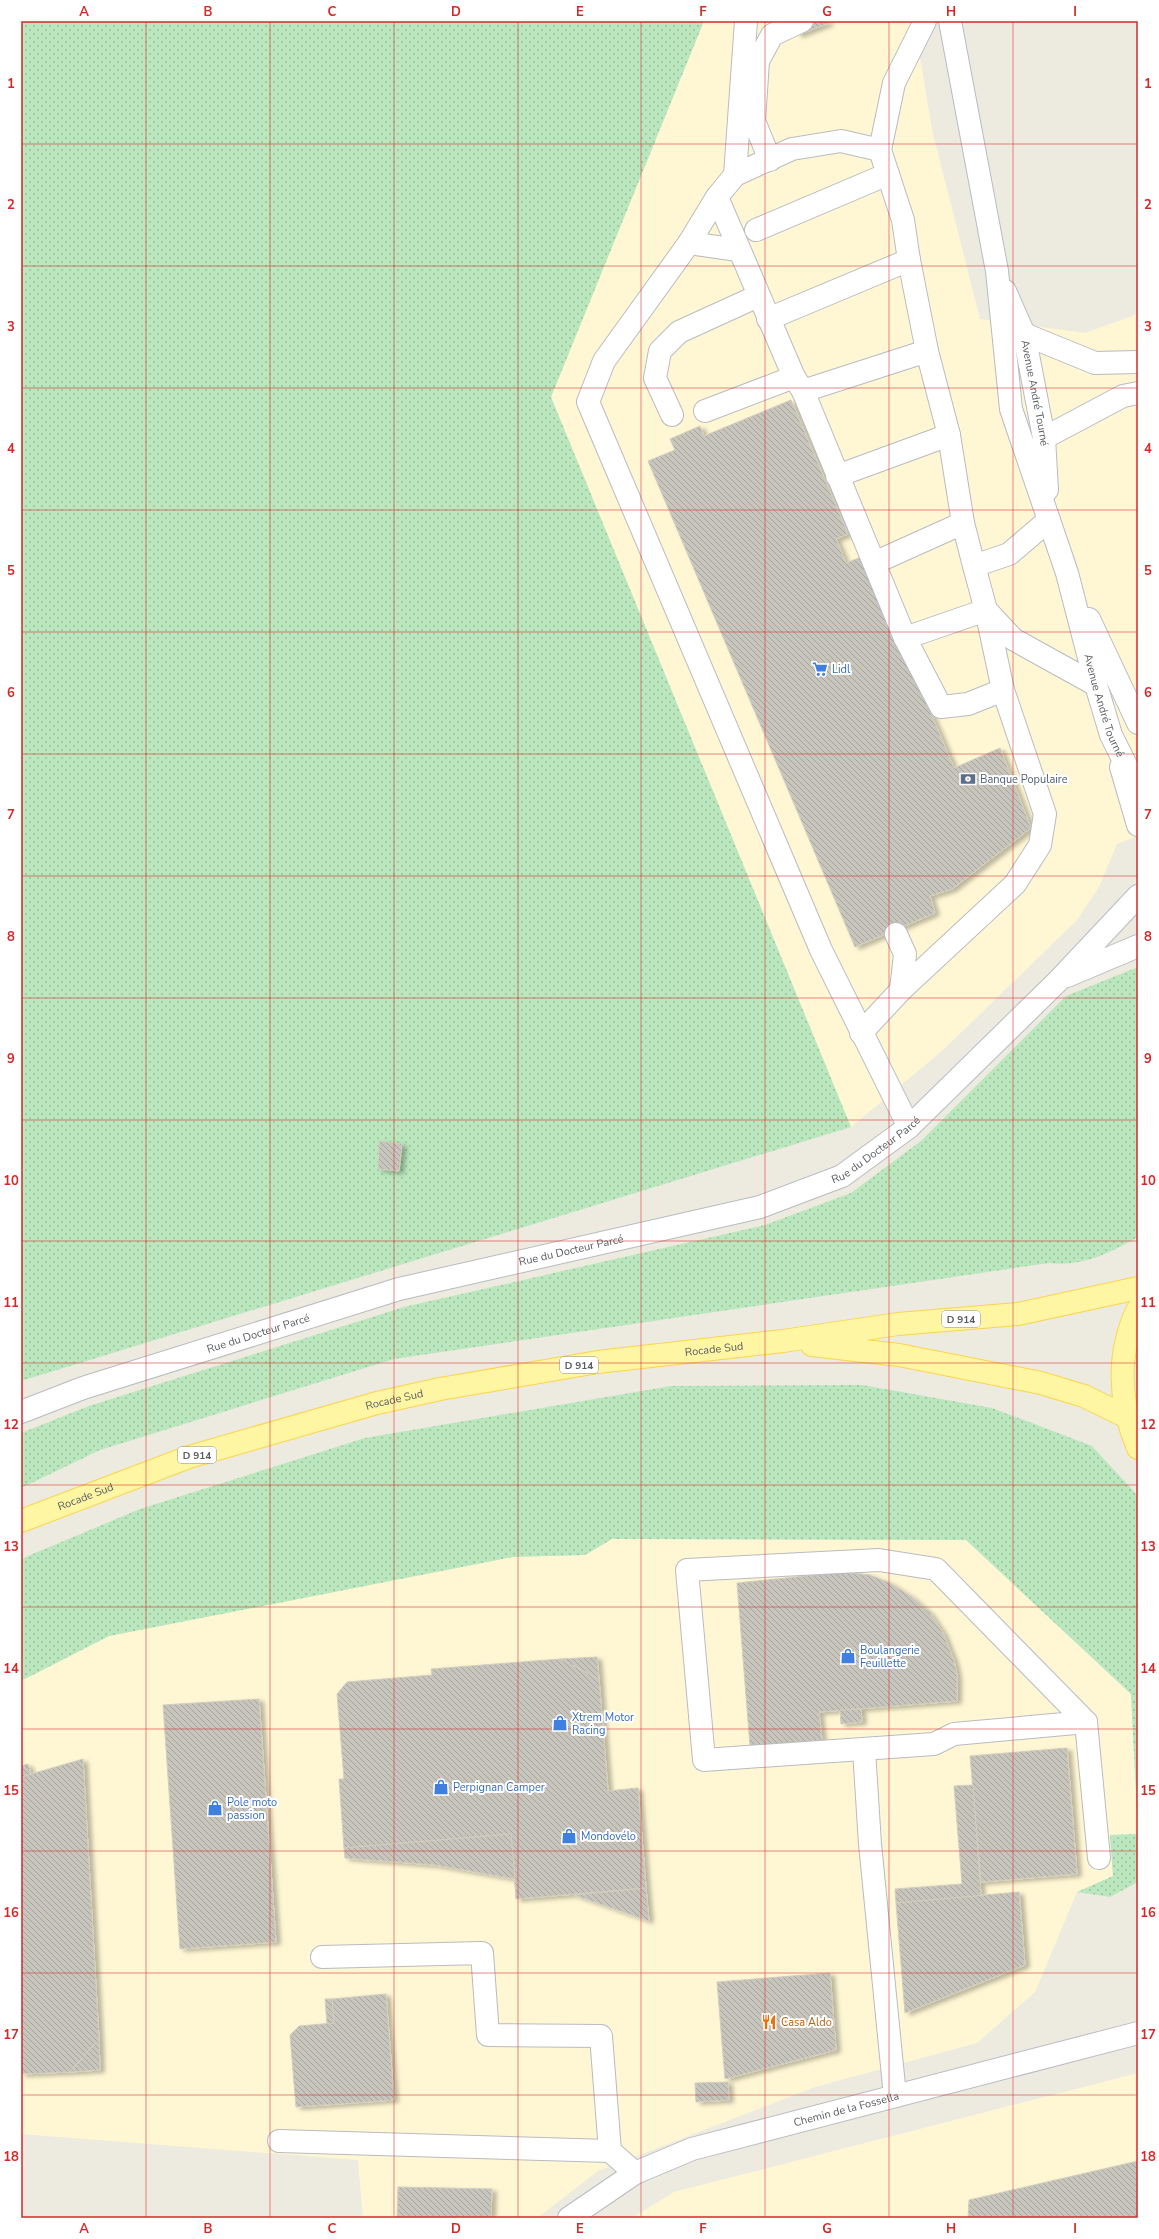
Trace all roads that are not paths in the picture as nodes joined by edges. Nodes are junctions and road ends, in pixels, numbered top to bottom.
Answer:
1 (746, 21) edge
2 (802, 21) edge
3 (925, 21) edge
4 (950, 21) edge
5 (772, 28) edge
6 (880, 150) junction
7 (770, 160) junction
8 (888, 174) junction
9 (735, 176) junction
10 (717, 197) junction
11 (756, 230) dead end
12 (689, 243) junction
13 (738, 250) junction
14 (909, 260) junction
15 (997, 271) junction
16 (758, 296) junction
17 (768, 319) junction
18 (1024, 334) junction
19 (927, 351) junction
20 (1138, 362) edge
21 (798, 384) junction
22 (1138, 393) edge
23 (705, 411) dead end
24 (672, 415) dead end
25 (949, 435) junction
26 (1044, 438) junction
27 (837, 476) junction
28 (1049, 520) junction
29 (963, 523) junction
30 (874, 563) junction
31 (974, 566) junction
32 (1067, 573) junction
33 (986, 610) junction
34 (905, 638) junction
35 (1096, 686) junction
36 (1003, 690) junction
37 (1138, 723) edge
38 (1111, 735) junction
39 (1138, 789) edge
40 (1138, 825) edge
41 (1138, 896) edge
42 (896, 934) dead end
43 (1138, 946) edge
44 (1059, 980) junction
45 (901, 990) junction
46 (861, 1033) junction
47 (909, 1127) junction
48 (1138, 1288) edge
49 (1138, 1309) edge
50 (783, 1341) junction
51 (21, 1412) edge
52 (1127, 1417) junction
53 (1138, 1448) edge
54 (21, 1521) edge
55 (1086, 1722) junction
56 (864, 1750) junction
57 (1099, 1858) dead end
58 (322, 1958) dead end
59 (1138, 2033) edge
60 (896, 2096) junction
61 (280, 2141) dead end
62 (610, 2151) junction
63 (635, 2173) junction
64 (569, 2218) edge

1 - 9 street
2 - 5 street
3 - 6 street
4 - 15 street, Avenue André Tourné
5 - 7 street
6 - 7 street
6 - 8 street
7 - 9 street
8 - 11 street
8 - 14 street
9 - 10 street
10 - 12 street
10 - 13 street
12 - 13 street
12 - 46 street
13 - 16 street
14 - 17 street
14 - 19 street
15 - 18 street, Avenue André Tourné
15 - 28 street, Avenue André Tourné
16 - 17 street
16 - 24 street
17 - 21 street
18 - 20 street
18 - 26 street, Avenue André Tourné
19 - 21 street
19 - 25 street
21 - 23 street
21 - 27 street
22 - 26 street
25 - 27 street
25 - 29 street
26 - 28 street, Avenue André Tourné
27 - 30 street
28 - 31 street
28 - 32 street, Avenue André Tourné
29 - 30 street
29 - 31 street
30 - 34 street
31 - 33 street
32 - 35 street, Avenue André Tourné
32 - 37 street, Avenue André Tourné
33 - 34 street
33 - 35 street
33 - 36 street
34 - 36 street
35 - 38 street, Avenue André Tourné
36 - 45 street
38 - 39 street, Avenue André Tourné
38 - 40 street
41 - 44 street, Rue du Docteur Parcé
42 - 45 street
43 - 44 street, Rue du Docteur Parcé
44 - 47 street, Rue du Docteur Parcé
45 - 46 street
46 - 47 street
47 - 51 street, Rue du Docteur Parcé
48 - 50 main road, D 914
49 - 52 main road
50 - 52 main road, D 914
50 - 54 main road, Rocade Sud / D 914
52 - 53 main road
55 - 56 street
55 - 56 street
55 - 57 street
56 - 60 street
58 - 62 street
59 - 60 street, Chemin de la Fossella
60 - 63 street, Chemin de la Fossella
61 - 62 street
62 - 63 street
63 - 64 street, Chemin de la Fossella

